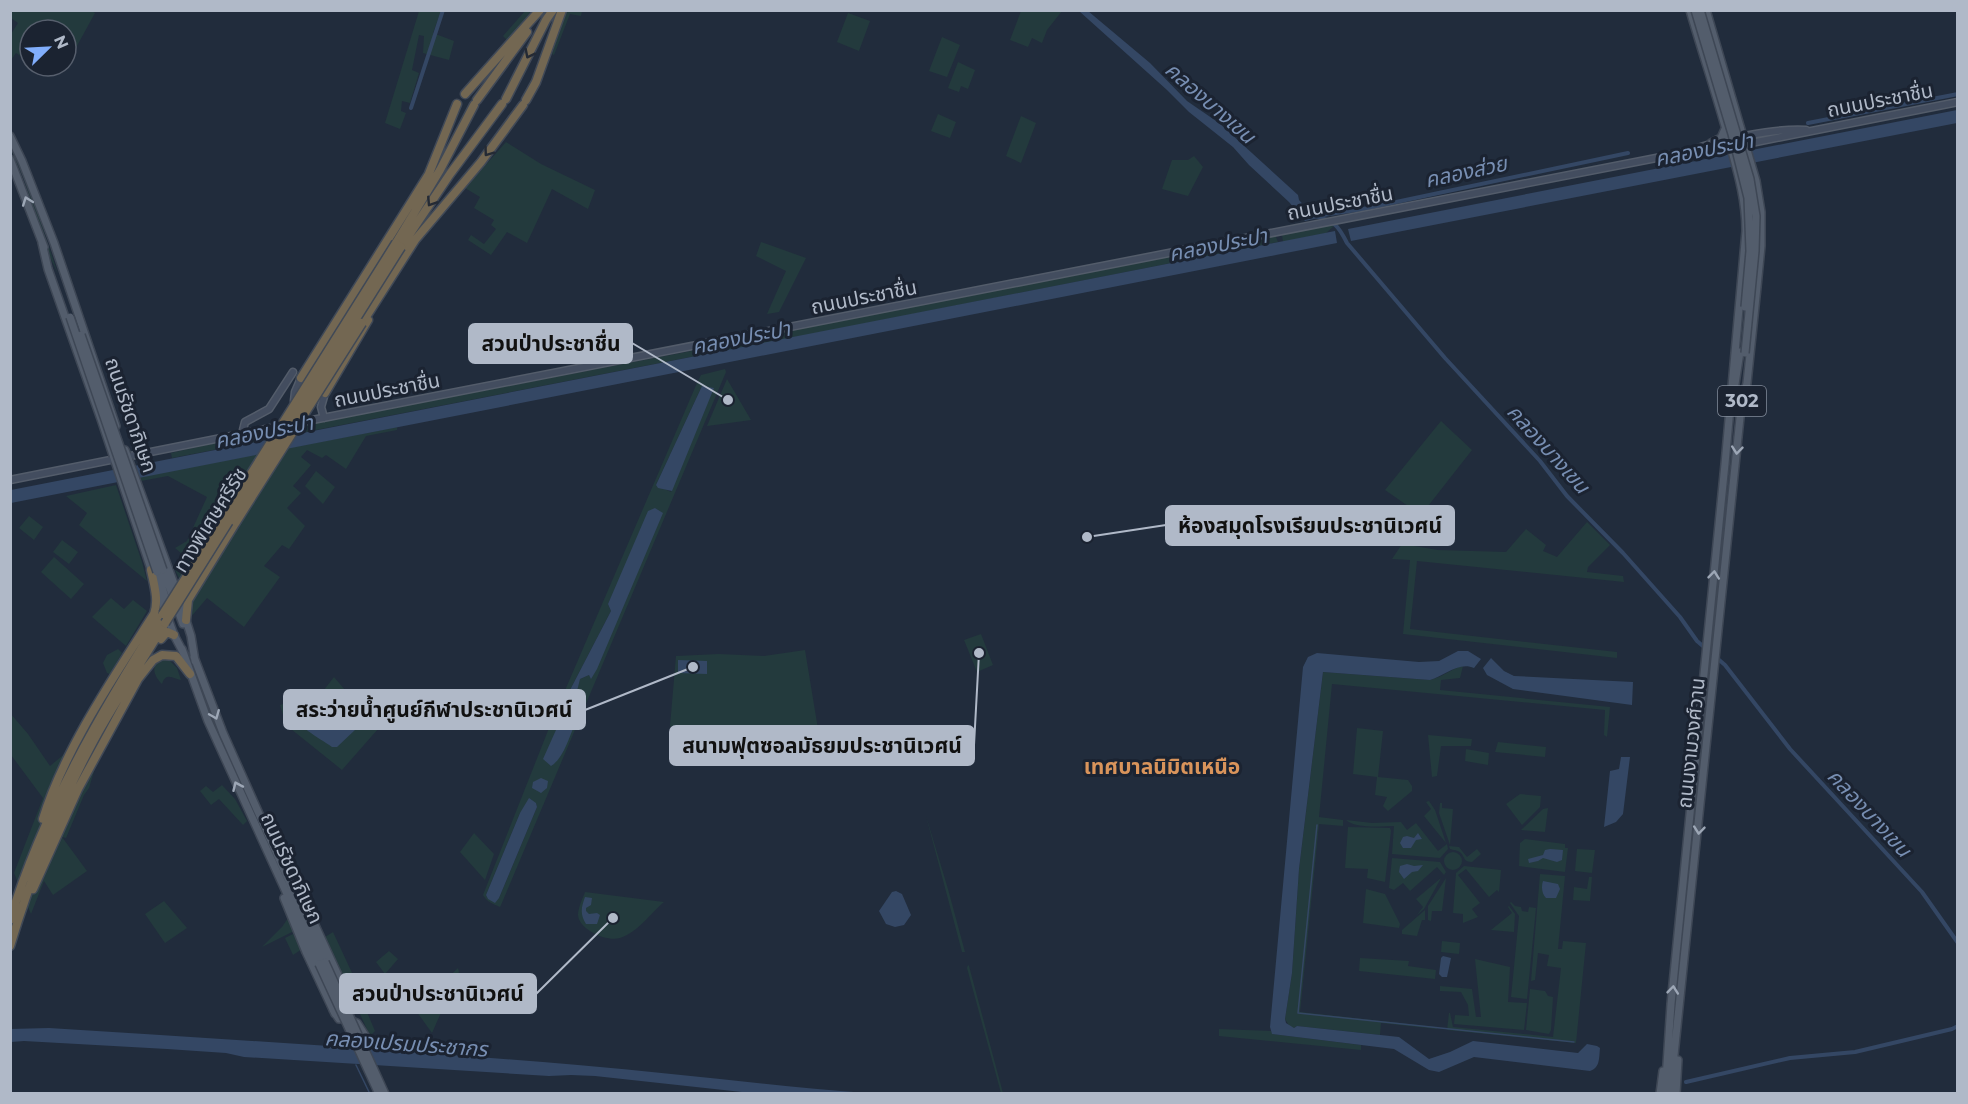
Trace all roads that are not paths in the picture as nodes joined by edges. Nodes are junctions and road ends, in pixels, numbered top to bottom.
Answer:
1 (541, 10) edge
2 (553, 10) edge
3 (562, 10) edge
4 (1692, 10) edge
5 (1700, 10) edge
6 (1706, 10) edge
7 (1720, 56) junction
8 (1705, 60) junction
9 (465, 94) dead end
10 (1958, 102) edge
11 (457, 104) dead end
12 (1726, 126) junction
13 (10, 136) edge
14 (1711, 143) junction
15 (1745, 144) junction
16 (1731, 147) junction
17 (1688, 152) junction
18 (10, 159) edge
19 (429, 174) junction
20 (422, 200) junction
21 (1761, 212) junction
22 (1746, 215) junction
23 (42, 216) junction
24 (42, 243) junction
25 (398, 245) junction
26 (373, 308) junction
27 (72, 317) junction
28 (1742, 352) junction
29 (293, 372) junction
30 (302, 378) junction
31 (284, 385) junction
32 (295, 394) junction
33 (1731, 395) junction
34 (1743, 395) junction
35 (323, 397) junction
36 (107, 400) junction
37 (96, 403) junction
38 (308, 406) junction
39 (324, 418) junction
40 (288, 425) junction
41 (242, 434) junction
42 (127, 456) junction
43 (114, 459) junction
44 (10, 480) edge
45 (143, 501) junction
46 (130, 508) junction
47 (157, 571) junction
48 (186, 620) junction
49 (174, 635) junction
50 (183, 652) junction
51 (195, 661) junction
52 (190, 674) junction
53 (138, 679) junction
54 (33, 852) junction
55 (279, 859) junction
56 (278, 878) junction
57 (20, 915) junction
58 (10, 920) edge
59 (10, 946) edge
60 (322, 963) junction
61 (333, 1010) junction
62 (366, 1037) dead end
63 (1677, 1040) junction
64 (1667, 1048) junction
65 (1669, 1077) junction
66 (379, 1094) edge
67 (385, 1094) edge
68 (1660, 1094) edge
69 (1665, 1094) edge
70 (1670, 1094) edge
71 (1676, 1094) edge

1 - 9 highway
1 - 20 highway, ทางพิเศษศรีรัช
2 -> 25 highway, ทางพิเศษศรีรัช
3 -> 26 highway
4 - 8 main road, ถนนงามวงศ์วาน / 302
4 - 28 main road, ถนนงามวงศ์วาน / 302, bridge
5 - 28 main road, ถนนงามวงศ์วาน / 302, bridge
6 - 7 main road, ถนนงามวงศ์วาน / 302
7 - 8 main road
7 - 15 main road, ถนนงามวงศ์วาน / 302
8 - 12 main road, ถนนงามวงศ์วาน / 302
10 - 15 main road, ถนนประชาชื่น
11 - 19 highway
12 - 14 main road
12 - 16 main road, ถนนงามวงศ์วาน / 302
13 - 23 main road, ถนนรัชดาภิเษก
14 - 16 main road, ถนนประชาชื่น
14 - 17 main road, ถนนประชาชื่น
15 - 16 main road, ถนนประชาชื่น
15 - 21 main road, ถนนงามวงศ์วาน / 302
16 - 17 main road, ถนนประชาชื่น
16 - 22 main road, ถนนงามวงศ์วาน / 302, bridge
17 - 39 main road, ถนนประชาชื่น
24 -> 18 main road, ถนนรัชดาภิเษก
19 - 20 highway
19 - 30 highway
20 - 25 highway, ทางพิเศษศรีรัช
21 - 22 main road
21 - 34 main road, ถนนงามวงศ์วาน / 302
22 - 33 main road, ถนนงามวงศ์วาน / 302
23 - 27 main road, ถนนรัชดาภิเษก
23 - 36 main road, ถนนรัชดาภิเษก
24 - 27 main road, ถนนรัชดาภิเษก
24 - 37 main road, ถนนรัชดาภิเษก
25 - 54 highway, ทางพิเศษศรีรัช, bridge
25 - 57 highway, ทางพิเศษศรีรัช, bridge
26 - 35 highway
26 - 48 highway, bridge
27 - 47 main road, ถนนรัชดาภิเษก, bridge
28 - 33 main road, ถนนงามวงศ์วาน / 302
28 - 34 main road, ถนนงามวงศ์วาน / 302
29 - 30 main road
29 - 31 main road
29 - 32 main road
30 - 32 main road
30 - 35 main road
31 - 32 main road
31 - 41 main road
32 - 38 main road
32 - 40 main road
64 -> 33 main road, ถนนงามวงศ์วาน / 302
34 -> 63 main road, ถนนงามวงศ์วาน / 302
35 - 38 main road
35 - 39 main road
36 - 37 main road
36 - 42 main road, ถนนรัชดาภิเษก
37 - 43 main road, ถนนรัชดาภิเษก
38 - 39 main road
39 - 40 main road, ถนนประชาชื่น
40 - 41 main road, ถนนประชาชื่น
41 - 42 main road, ถนนประชาชื่น
42 - 43 main road, ถนนประชาชื่น
42 - 45 main road, ถนนรัชดาภิเษก, bridge
43 - 44 main road, ถนนประชาชื่น
43 - 46 main road, ถนนรัชดาภิเษก
45 - 46 main road
45 - 48 main road, ถนนรัชดาภิเษก
46 - 47 main road, ถนนรัชดาภิเษก
47 - 49 main road, ถนนรัชดาภิเษก
47 - 50 main road, ถนนรัชดาภิเษก
47 - 51 main road, ถนนรัชดาภิเษก
47 - 54 highway
48 - 51 main road, ถนนรัชดาภิเษก
49 - 50 main road, ถนนรัชดาภิเษก
49 - 53 highway
50 - 52 main road, ถนนรัชดาภิเษก
51 -> 55 main road, ถนนรัชดาภิเษก
52 - 53 highway
56 -> 52 main road, ถนนรัชดาภิเษก
53 - 57 highway
54 - 58 highway, ทางพิเศษศรีรัช
55 - 60 main road, ถนนรัชดาภิเษก
55 - 61 main road
56 - 60 main road, ถนนรัชดาภิเษก
56 - 61 main road
57 - 59 highway, ทางพิเศษศรีรัช
60 - 66 main road, ถนนรัชดาภิเษก, bridge
60 - 67 main road, ถนนรัชดาภิเษก, bridge
61 - 62 main road
63 - 65 main road, ถนนงามวงศ์วาน / 302
63 - 71 main road
64 - 65 main road, ถนนงามวงศ์วาน / 302
64 - 68 main road
65 - 69 main road, ถนนงามวงศ์วาน / 302
65 - 70 main road, ถนนงามวงศ์วาน / 302

